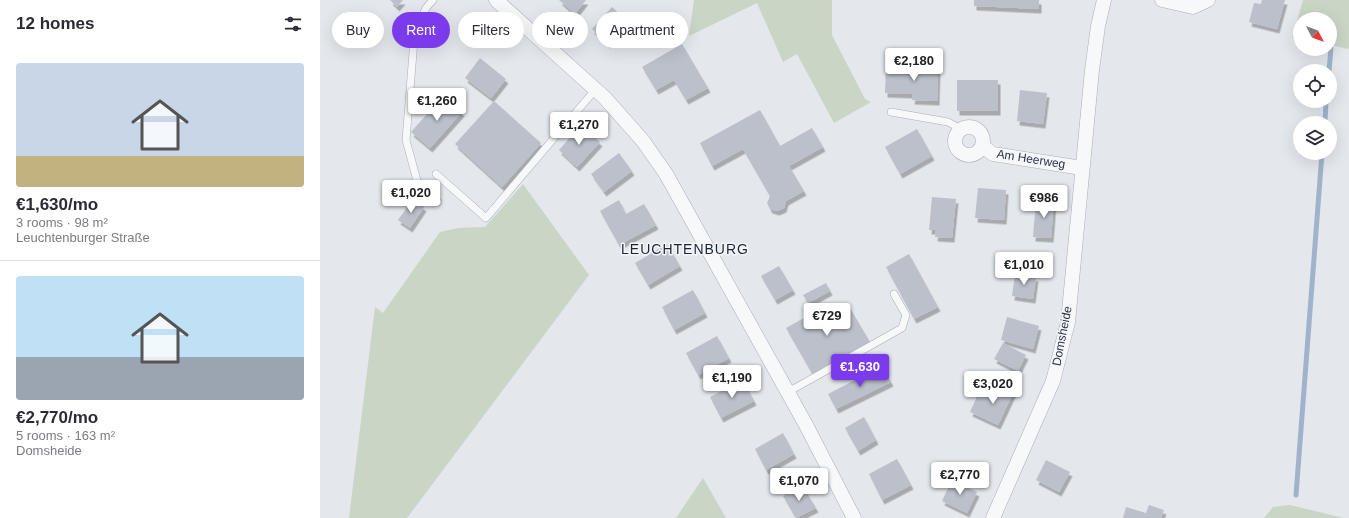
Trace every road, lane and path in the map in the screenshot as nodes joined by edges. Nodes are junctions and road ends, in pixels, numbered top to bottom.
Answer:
1 (433, 0) edge
2 (496, 0) edge
3 (1104, 0) edge
4 (1162, 0) edge
5 (1208, 0) edge
6 (595, 90) junction
7 (891, 112) dead end
8 (961, 129) junction
9 (982, 146) junction
10 (1082, 168) junction
11 (436, 174) dead end
12 (438, 202) dead end
13 (894, 294) dead end
14 (788, 392) junction
15 (854, 518) edge
16 (993, 518) edge

1 - 12 lane
2 - 6 street
3 - 10 street, Domsheide
4 - 5 street
6 - 11 lane
6 - 14 street
7 - 8 lane, Am Heerweg
8 - 9 street, Am Heerweg
8 - 9 street, Am Heerweg
9 - 10 street, Am Heerweg
10 - 16 street, Domsheide
13 - 14 lane
14 - 15 street

